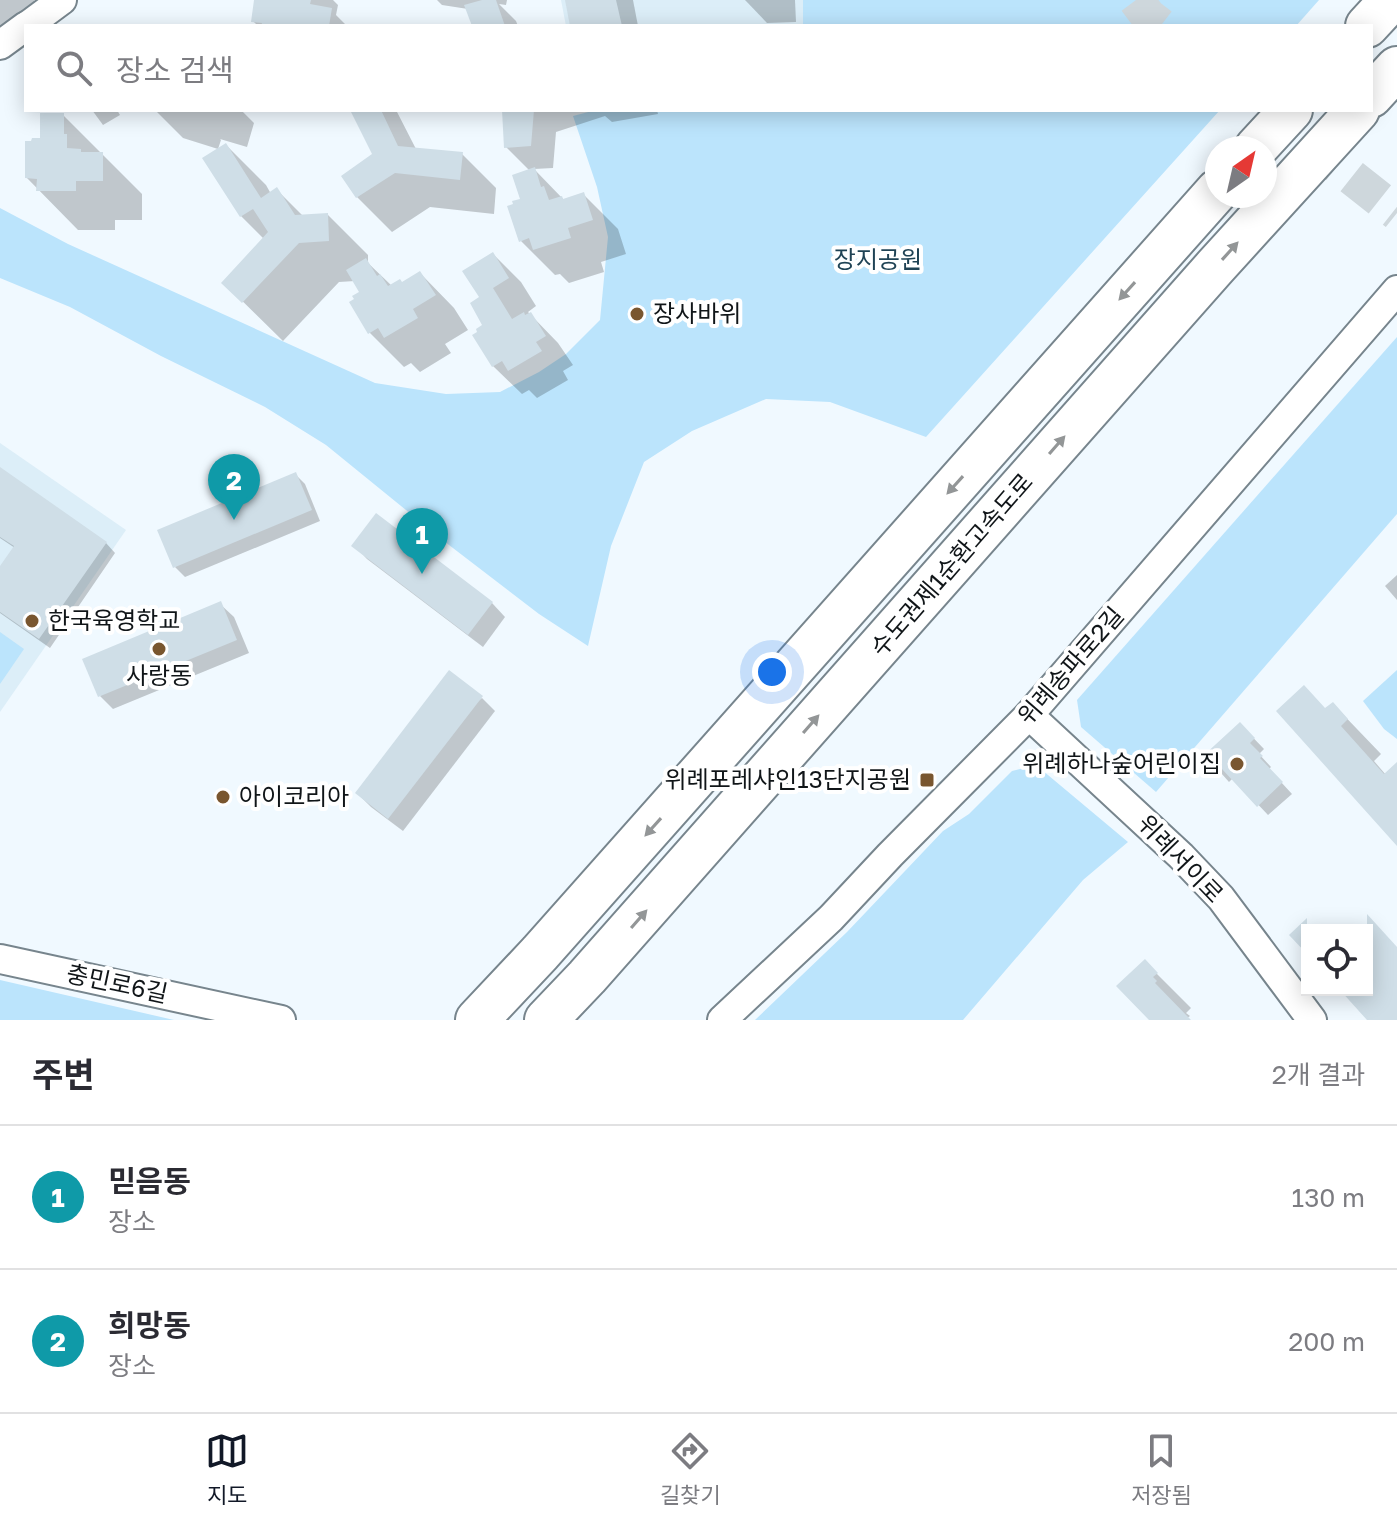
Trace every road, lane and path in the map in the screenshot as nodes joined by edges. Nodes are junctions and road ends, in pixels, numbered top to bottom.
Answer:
1 (62, 0) edge
2 (1391, 0) edge
3 (29, 24) edge
4 (1369, 24) edge
5 (24, 27) edge
6 (0, 45) edge
7 (1397, 68) edge
8 (1373, 94) edge
9 (1289, 112) edge
10 (1356, 112) edge
11 (1267, 136) edge
12 (1205, 205) edge
13 (1397, 290) edge
14 (1029, 715) junction
15 (0, 959) edge
16 (281, 1020) edge
17 (477, 1020) edge
18 (546, 1020) edge
19 (722, 1020) edge
20 (1312, 1020) edge

1 - 3 street
2 - 4 highway
5 - 6 street
7 - 8 highway
9 - 11 highway
18 -> 10 highway, 수도권제1순환고속도로
12 -> 17 highway, 수도권제1순환고속도로
13 - 14 street, 위례송파로2길
14 - 19 street, 위례송파로2길
14 - 20 street, 위례서이로
15 - 16 street, 충민로6길

